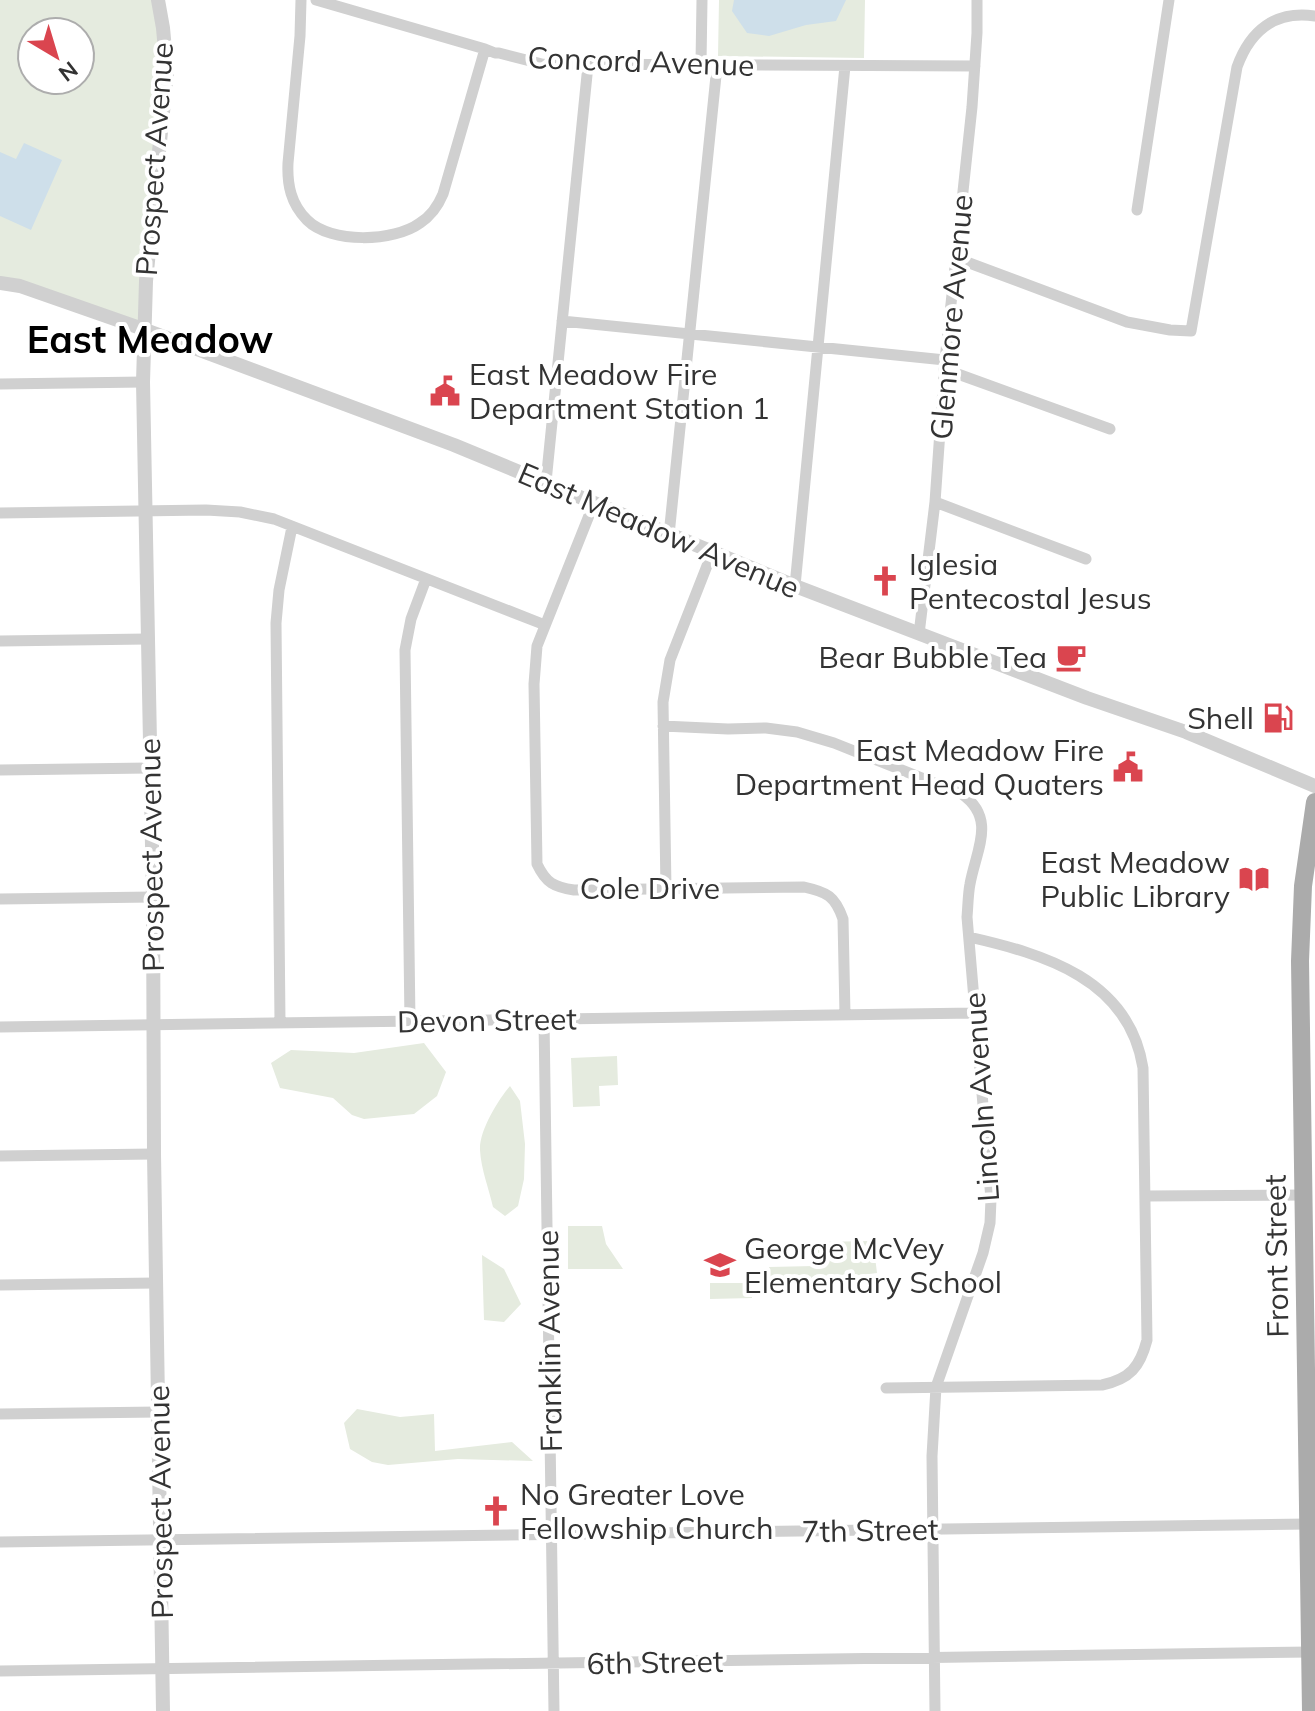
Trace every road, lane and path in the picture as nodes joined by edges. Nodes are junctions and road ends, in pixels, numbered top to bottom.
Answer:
1 (158, 0) edge
2 (301, 0) edge
3 (316, 0) edge
4 (702, 0) edge
5 (977, 0) edge
6 (1169, 0) edge
7 (1315, 16) edge
8 (485, 49) junction
9 (701, 63) junction
10 (588, 65) junction
11 (717, 66) junction
12 (845, 66) junction
13 (975, 66) junction
14 (1137, 210) dead end
15 (956, 258) junction
16 (0, 283) edge
17 (562, 321) junction
18 (143, 329) junction
19 (690, 334) junction
20 (818, 346) junction
21 (945, 364) junction
22 (143, 382) junction
23 (0, 384) edge
24 (1110, 429) dead end
25 (546, 482) junction
26 (935, 502) junction
27 (594, 503) junction
28 (145, 511) junction
29 (0, 513) edge
30 (292, 527) junction
31 (669, 535) junction
32 (712, 553) junction
33 (1086, 559) dead end
34 (426, 579) junction
35 (795, 586) junction
36 (545, 625) junction
37 (919, 634) junction
38 (147, 639) junction
39 (0, 641) edge
40 (663, 726) junction
41 (149, 768) junction
42 (0, 770) edge
43 (1315, 786) edge
44 (1315, 802) edge
45 (666, 889) junction
46 (153, 897) junction
47 (0, 899) edge
48 (969, 937) junction
49 (975, 1013) junction
50 (845, 1015) junction
51 (544, 1019) junction
52 (410, 1021) junction
53 (280, 1022) junction
54 (153, 1025) junction
55 (0, 1027) edge
56 (154, 1154) junction
57 (0, 1156) edge
58 (1303, 1195) junction
59 (1146, 1196) junction
60 (156, 1283) junction
61 (0, 1285) edge
62 (936, 1387) junction
63 (886, 1388) dead end
64 (158, 1412) junction
65 (0, 1414) edge
66 (1308, 1524) junction
67 (932, 1529) junction
68 (552, 1534) junction
69 (160, 1540) junction
70 (0, 1542) edge
71 (1310, 1652) junction
72 (934, 1657) junction
73 (553, 1663) junction
74 (162, 1668) junction
75 (0, 1671) edge
76 (163, 1711) edge
77 (554, 1711) edge
78 (935, 1711) edge
79 (1311, 1711) edge

1 - 18 street, Prospect Avenue
2 - 8 street
3 - 8 street, Concord Avenue
4 - 9 street
5 - 13 street, Glenmore Avenue
6 - 14 street
7 - 15 street
8 - 10 street, Concord Avenue
9 - 10 street, Concord Avenue
9 - 11 street, Concord Avenue
10 - 17 street
11 - 12 street, Concord Avenue
11 - 19 street
12 - 13 street, Concord Avenue
12 - 20 street
13 - 15 street, Glenmore Avenue
15 - 21 street, Glenmore Avenue
16 - 18 street, East Meadow Avenue
17 - 19 street
17 - 25 street
18 - 22 street, Prospect Avenue
18 - 25 street, East Meadow Avenue
19 - 20 street
19 - 31 street
20 - 21 street
20 - 35 street
21 - 24 street
21 - 26 street, Glenmore Avenue
22 - 23 street
22 - 28 street, Prospect Avenue
25 - 27 street, East Meadow Avenue
26 - 33 street
26 - 37 street, Glenmore Avenue
27 - 31 street, East Meadow Avenue
27 - 36 street, Cole Drive
28 - 29 street
28 - 30 street
28 - 38 street, Prospect Avenue
30 - 34 street
30 - 53 street
31 - 32 street, East Meadow Avenue
32 - 35 street, East Meadow Avenue
32 - 40 street
34 - 36 street
34 - 52 street
35 - 37 street, East Meadow Avenue
36 - 45 street, Cole Drive
37 - 43 street, East Meadow Avenue
38 - 39 street
38 - 41 street, Prospect Avenue
40 - 45 street
40 - 48 street, Lincoln Avenue
41 - 42 street
41 - 46 street, Prospect Avenue
44 - 58 main road, Front Street
45 - 50 street, Cole Drive
46 - 47 street
46 - 54 street, Prospect Avenue
48 - 49 street, Lincoln Avenue
48 - 59 street
49 - 50 street, Devon Street
49 - 62 street, Lincoln Avenue
50 - 51 street, Devon Street
51 - 52 street, Devon Street
51 - 68 street, Franklin Avenue
52 - 53 street, Devon Street
53 - 54 street, Devon Street
54 - 55 street, Devon Street
54 - 56 street, Prospect Avenue
56 - 57 street
56 - 60 street, Prospect Avenue
58 - 59 street
58 - 66 main road, Front Street
59 - 62 street
60 - 61 street
60 - 64 street, Prospect Avenue
62 - 63 street
62 - 67 street, Lincoln Avenue
64 - 65 street
64 - 69 street, Prospect Avenue
66 - 67 street, 7th Street
66 - 71 main road, Front Street
67 - 68 street, 7th Street
67 - 72 street, Lincoln Avenue
68 - 69 street, 7th Street
68 - 73 street, Franklin Avenue
69 - 70 street, 7th Street
69 - 74 street, Prospect Avenue
71 - 72 street, 6th Street
71 - 79 main road, Front Street
72 - 73 street, 6th Street
72 - 78 street, Lincoln Avenue
73 - 74 street, 6th Street
73 - 77 street, Franklin Avenue
74 - 75 street, 6th Street
74 - 76 street, Prospect Avenue

